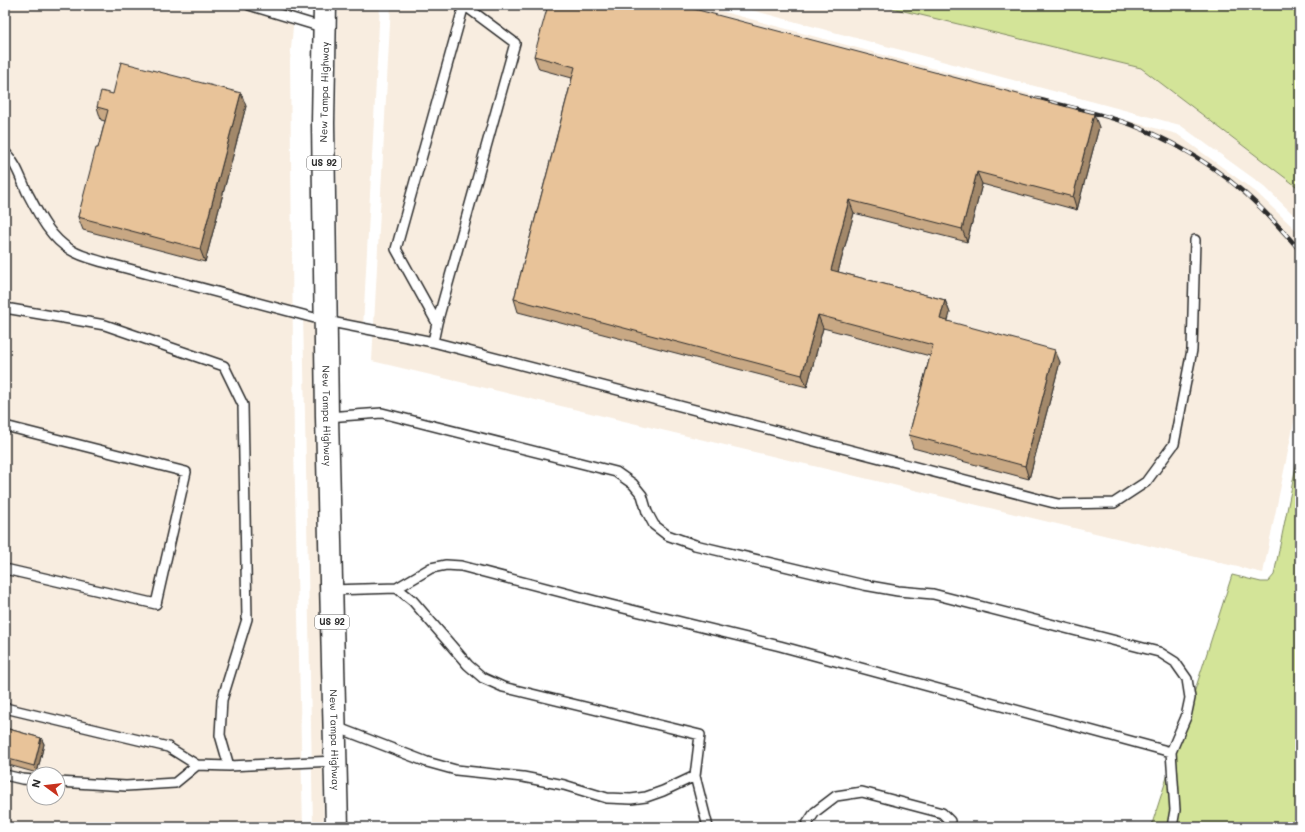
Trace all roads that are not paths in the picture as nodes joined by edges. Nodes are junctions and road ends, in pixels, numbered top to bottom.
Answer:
1 (248, 5) edge
2 (325, 5) edge
3 (464, 5) edge
4 (325, 28) junction
5 (5, 152) edge
6 (1195, 240) dead end
7 (5, 308) edge
8 (326, 321) junction
9 (438, 323) junction
10 (433, 342) junction
11 (327, 417) junction
12 (5, 426) edge
13 (5, 569) edge
14 (397, 588) junction
15 (331, 590) junction
16 (5, 708) edge
17 (334, 727) junction
18 (1170, 752) junction
19 (335, 761) junction
20 (198, 765) junction
21 (228, 766) junction
22 (5, 775) edge
23 (695, 776) junction
24 (26, 780) edge
25 (66, 782) edge
26 (337, 827) edge
27 (708, 827) edge
28 (805, 827) edge
29 (950, 827) edge
30 (1172, 827) edge

1 - 4 lane
2 - 4 main road, New Tampa Highway / US 92
3 - 9 lane
3 - 9 lane
4 - 8 main road, New Tampa Highway / US 92
5 - 8 lane
6 - 10 lane
7 - 21 lane
8 - 10 lane
8 - 11 main road, New Tampa Highway / US 92
9 - 10 lane
11 - 15 main road, New Tampa Highway / US 92
11 - 18 lane
12 - 13 lane
14 - 15 lane
14 - 18 lane
14 - 23 lane
15 - 17 main road, New Tampa Highway / US 92
16 - 20 lane
17 - 19 main road, New Tampa Highway / US 92
17 - 23 lane
18 - 30 lane
19 - 21 lane
19 - 26 main road, New Tampa Highway / US 92
20 - 21 lane
20 - 25 lane
22 - 24 lane
23 - 27 lane
28 - 29 lane

